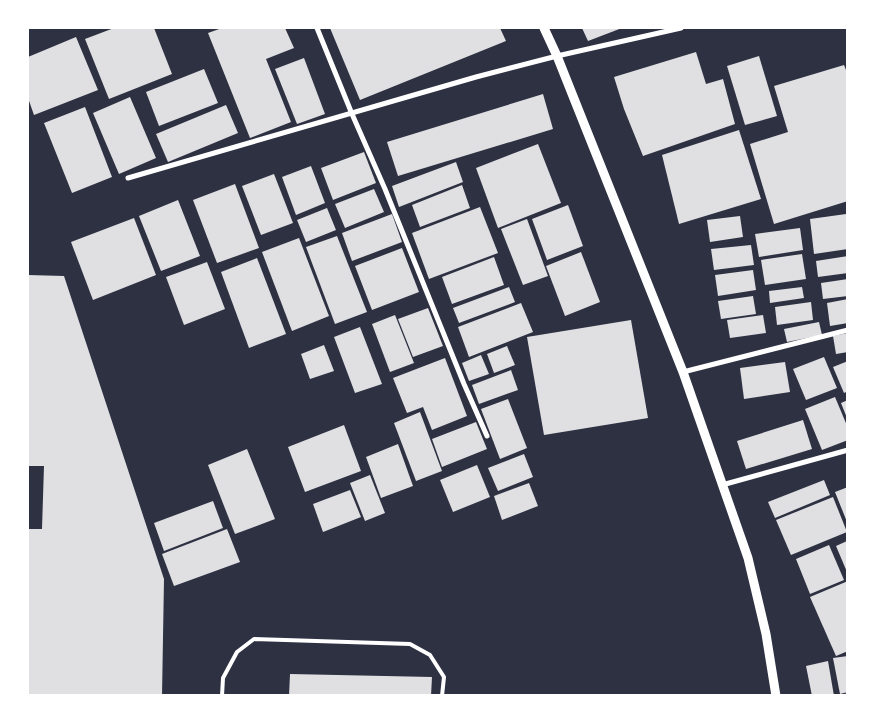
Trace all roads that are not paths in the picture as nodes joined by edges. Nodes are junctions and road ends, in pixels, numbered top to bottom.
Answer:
1 (317, 28) edge
2 (544, 28) edge
3 (681, 28) edge
4 (557, 56) junction
5 (352, 114) junction
6 (128, 178) dead end
7 (848, 330) edge
8 (683, 372) junction
9 (487, 436) dead end
10 (848, 450) edge
11 (722, 485) junction
12 (222, 696) edge
13 (442, 696) edge
14 (776, 696) edge

1 - 5 street
2 - 4 street
3 - 4 street
4 - 5 street
4 - 8 street
5 - 6 street
5 - 9 street
7 - 8 street
8 - 11 street
10 - 11 street
11 - 14 street
12 - 13 lane

